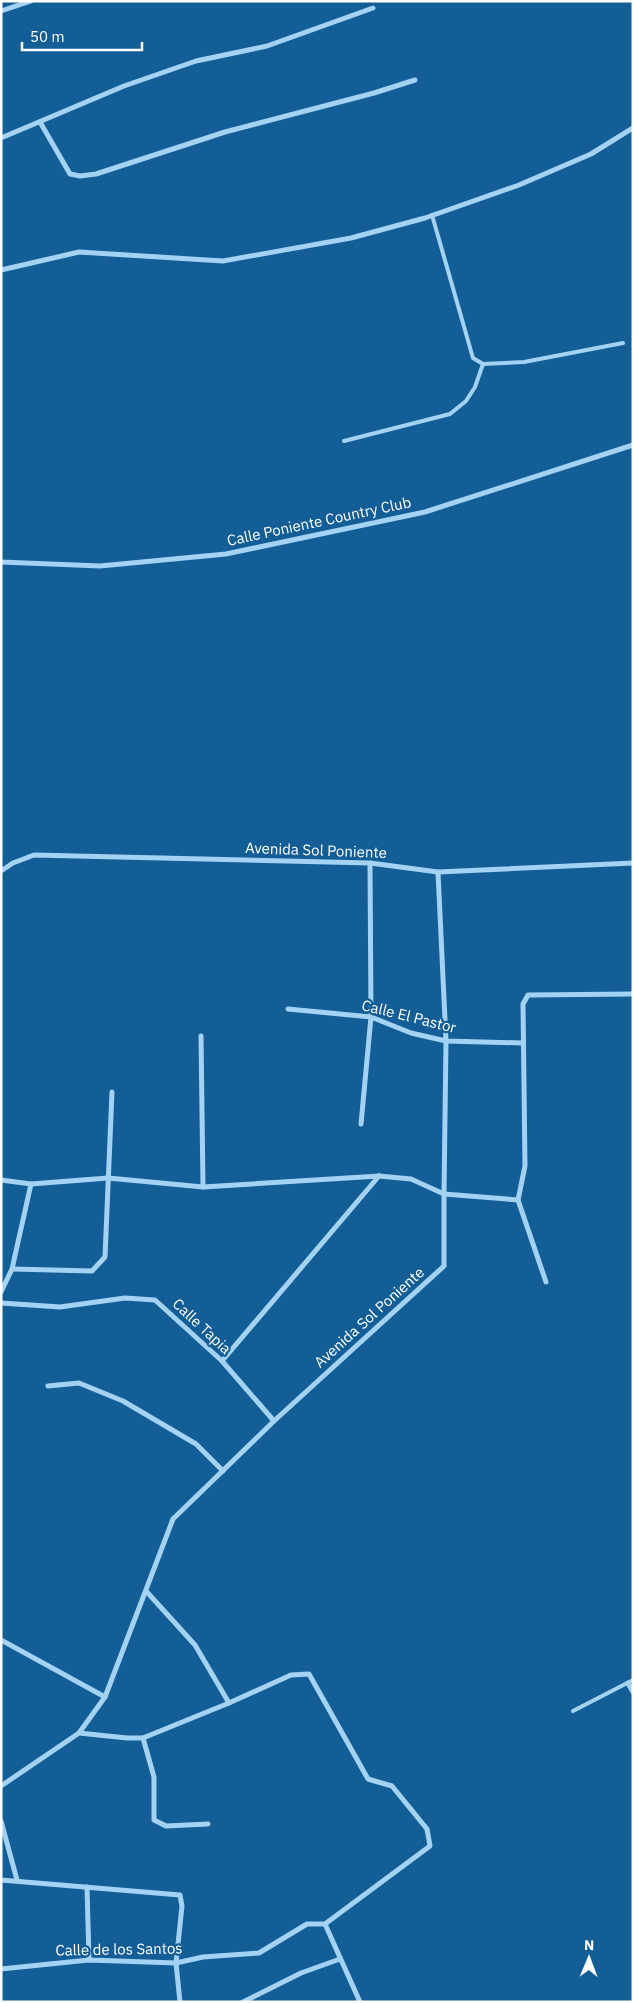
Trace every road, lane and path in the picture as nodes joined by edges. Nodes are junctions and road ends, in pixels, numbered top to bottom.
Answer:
1 (31, 1) edge
2 (373, 8) dead end
3 (1, 11) edge
4 (415, 80) dead end
5 (40, 122) junction
6 (633, 128) edge
7 (1, 138) edge
8 (432, 215) junction
9 (1, 270) edge
10 (623, 343) dead end
11 (484, 364) junction
12 (344, 441) dead end
13 (633, 445) edge
14 (1, 562) edge
15 (370, 863) junction
16 (633, 863) edge
17 (1, 871) edge
18 (438, 872) junction
19 (633, 994) edge
20 (288, 1009) dead end
21 (371, 1017) junction
22 (201, 1036) dead end
23 (446, 1041) junction
24 (524, 1043) junction
25 (112, 1092) dead end
26 (361, 1124) dead end
27 (379, 1176) junction
28 (108, 1178) junction
29 (1, 1180) edge
30 (31, 1184) junction
31 (203, 1187) junction
32 (444, 1194) junction
33 (518, 1200) junction
34 (12, 1269) junction
35 (546, 1282) dead end
36 (1, 1292) edge
37 (1, 1303) edge
38 (222, 1361) junction
39 (48, 1386) dead end
40 (274, 1421) junction
41 (223, 1471) junction
42 (146, 1591) junction
43 (1, 1640) edge
44 (630, 1682) edge
45 (633, 1692) edge
46 (105, 1697) junction
47 (229, 1703) junction
48 (573, 1711) dead end
49 (79, 1733) junction
50 (143, 1738) junction
51 (1, 1786) edge
52 (1, 1820) edge
53 (208, 1824) dead end
54 (1, 1880) edge
55 (17, 1880) junction
56 (87, 1887) junction
57 (325, 1924) junction
58 (340, 1959) junction
59 (89, 1960) junction
60 (176, 1963) junction
61 (1, 1968) edge
62 (180, 2002) edge
63 (243, 2002) edge
64 (360, 2002) edge

1 - 3 street
2 - 5 street
4 - 5 street
5 - 7 street
6 - 8 street
8 - 9 street
8 - 11 lane
10 - 11 lane
11 - 12 lane
13 - 14 street, Calle Poniente Country Club
15 - 17 street, Avenida Sol Poniente
15 - 18 street, Avenida Sol Poniente
15 - 21 street
16 - 18 street, Avenida Sol Poniente
18 - 23 street, Avenida Sol Poniente
19 - 24 street
20 - 21 street, Calle El Pastor
21 - 23 street, Calle El Pastor
21 - 26 street
22 - 31 street
23 - 24 street, Calle El Pastor
23 - 32 street, Avenida Sol Poniente
24 - 33 street
25 - 28 street
27 - 31 street
27 - 32 street
27 - 38 street
28 - 30 street
28 - 31 street
28 - 34 street
29 - 30 street
30 - 34 street
32 - 33 street
32 - 40 street, Avenida Sol Poniente
33 - 35 street
34 - 36 street
37 - 38 street, Calle Tapia
38 - 40 street, Calle Tapia
39 - 41 street
40 - 41 street, Avenida Sol Poniente
41 - 42 street, Avenida Sol Poniente
42 - 46 street, Avenida Sol Poniente
42 - 47 street
43 - 46 street
44 - 45 street
44 - 48 lane
46 - 49 street, Avenida Sol Poniente
47 - 50 street
47 - 57 street
49 - 50 street
49 - 51 street, Avenida Sol Poniente
50 - 53 street
52 - 55 street
54 - 55 street
55 - 56 street
56 - 59 street
56 - 60 street
57 - 58 street
57 - 60 street, Calle de los Santos
58 - 63 street
58 - 64 street
59 - 60 street, Calle de los Santos
59 - 61 street, Calle de los Santos
60 - 62 street

